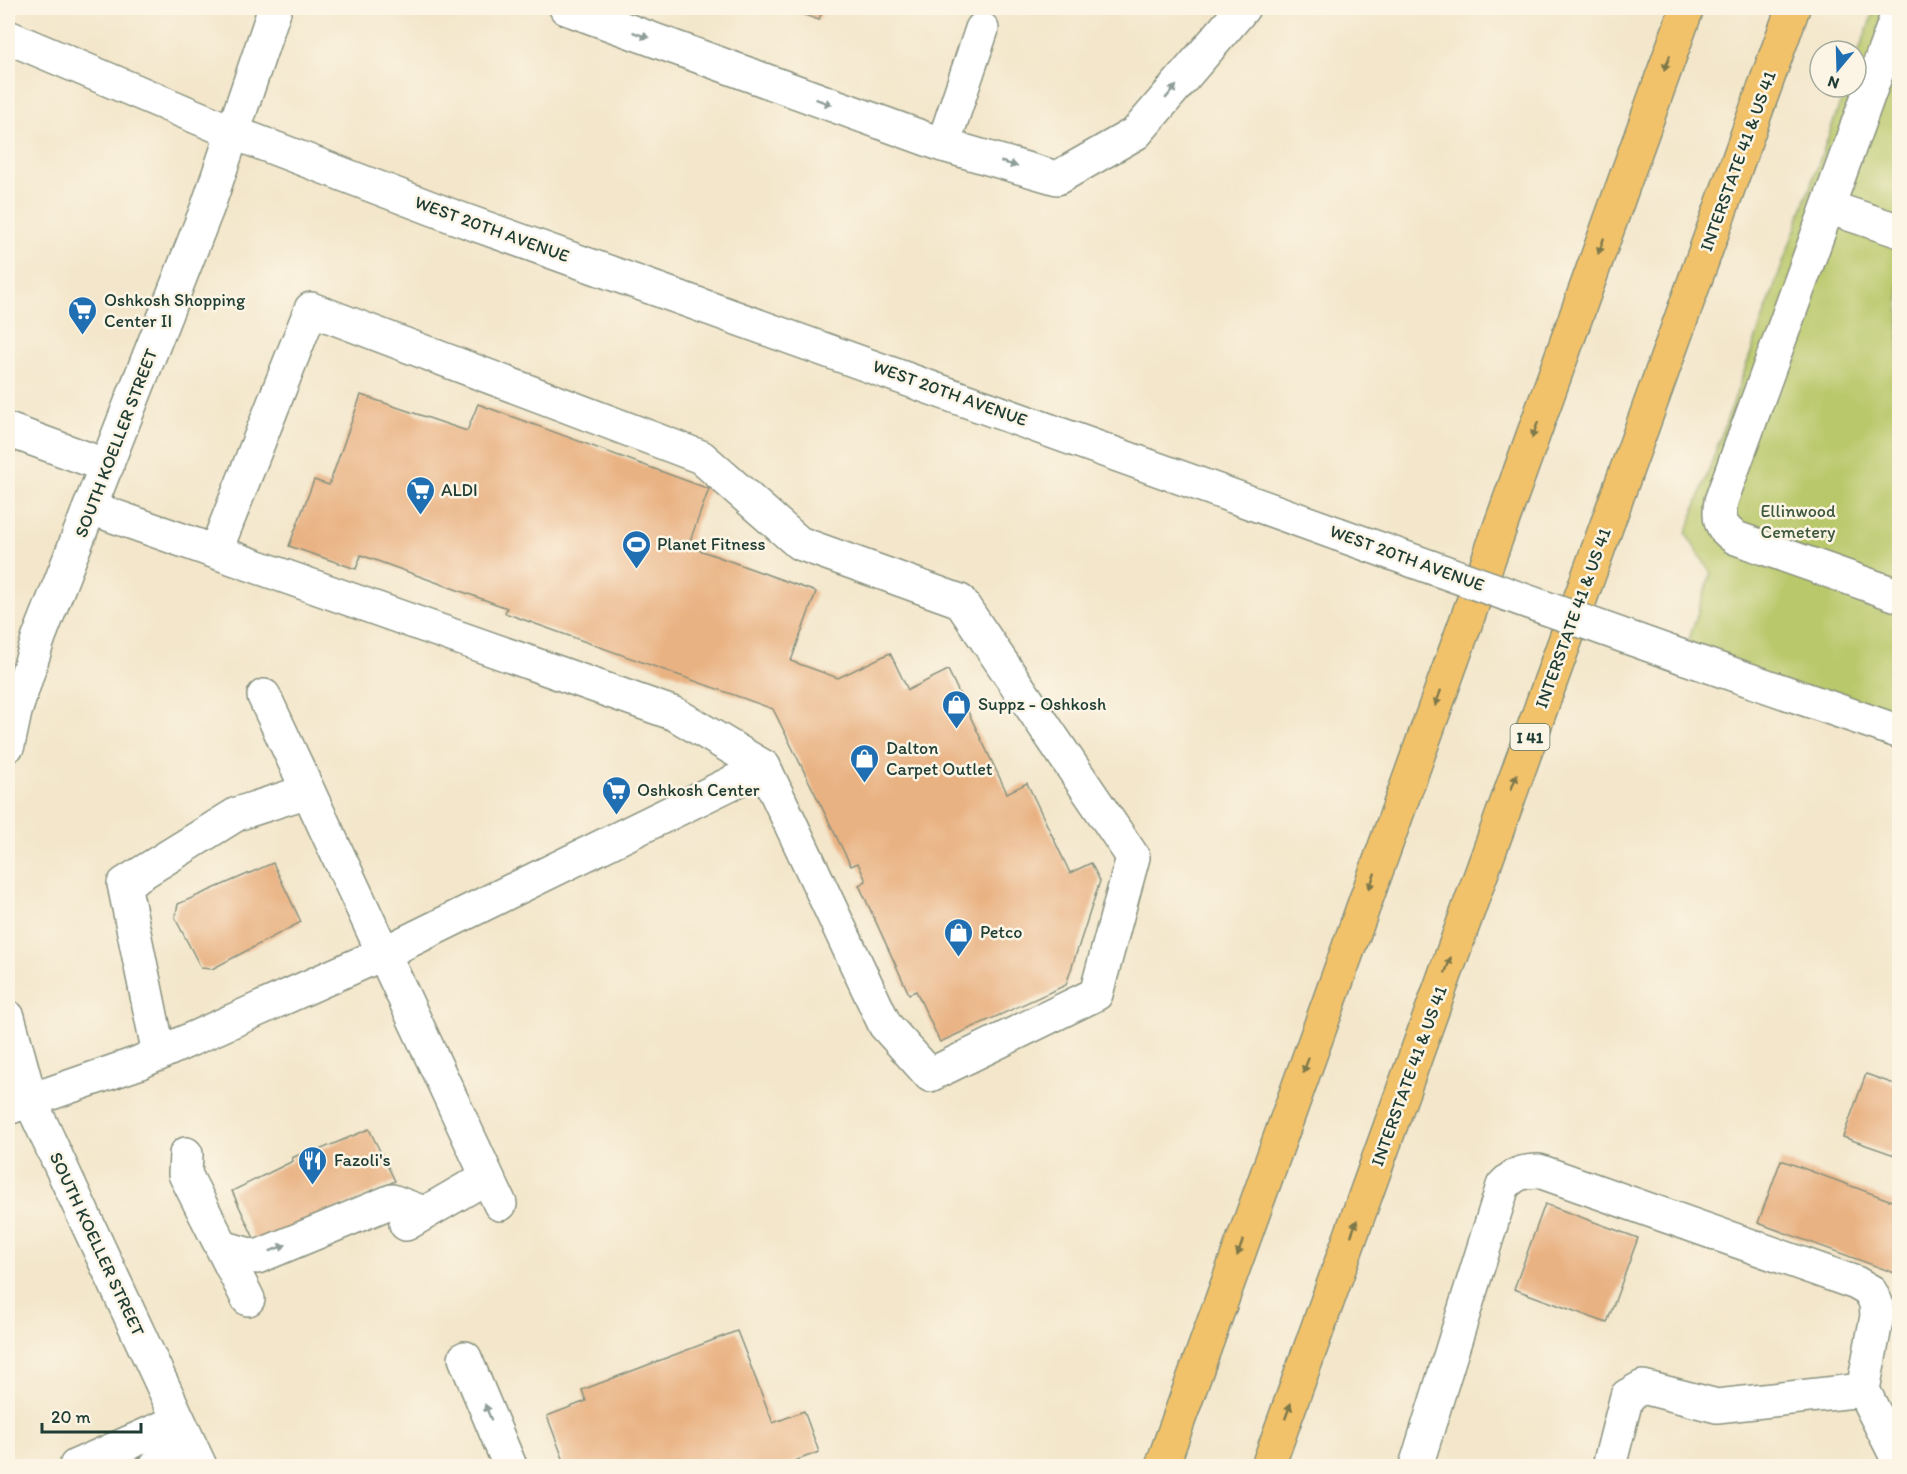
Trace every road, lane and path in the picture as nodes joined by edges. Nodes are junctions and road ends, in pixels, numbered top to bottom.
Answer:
1 (275, 8) edge
2 (566, 8) edge
3 (1243, 8) edge
4 (1687, 8) edge
5 (1793, 8) edge
6 (1899, 8) edge
7 (982, 29) dead end
8 (8, 37) edge
9 (232, 132) junction
10 (943, 145) junction
11 (1828, 207) junction
12 (1899, 231) edge
13 (8, 429) edge
14 (107, 466) junction
15 (90, 508) junction
16 (216, 550) junction
17 (1899, 596) edge
18 (264, 696) dead end
19 (1899, 732) edge
20 (8, 745) edge
21 (764, 767) junction
22 (308, 791) junction
23 (382, 954) junction
24 (8, 1017) edge
25 (159, 1054) junction
26 (19, 1105) edge
27 (186, 1154) dead end
28 (222, 1247) junction
29 (248, 1299) dead end
30 (465, 1358) dead end
31 (1863, 1390) junction
32 (190, 1446) edge
33 (1899, 1463) edge
34 (76, 1467) edge
35 (156, 1467) edge
36 (510, 1467) edge
37 (1162, 1467) edge
38 (1268, 1467) edge
39 (1416, 1467) edge
40 (1609, 1467) edge

1 - 9 street, SOUTH KOELLER STREET
2 -> 10 street
10 -> 3 street
4 -> 37 highway
38 -> 5 highway, INTERSTATE 41 & US 41 / I 41
6 - 11 street
7 - 10 street
8 - 9 street, WEST 20TH AVENUE
9 - 14 street, SOUTH KOELLER STREET
9 - 19 street, WEST 20TH AVENUE, bridge
11 - 12 street
11 - 17 street
13 - 14 street
14 - 15 street, SOUTH KOELLER STREET
15 - 16 street
15 - 20 street, SOUTH KOELLER STREET
16 - 21 street
16 - 21 street
18 - 22 street
21 - 23 street
22 - 23 street
22 - 25 street
23 - 25 street
28 -> 23 street
24 - 26 street, SOUTH KOELLER STREET
25 - 26 street
26 - 32 street, SOUTH KOELLER STREET
27 - 28 street
28 - 29 street
36 -> 30 street
31 - 33 street
31 - 39 street
31 - 40 street
32 - 34 street
32 - 35 street

